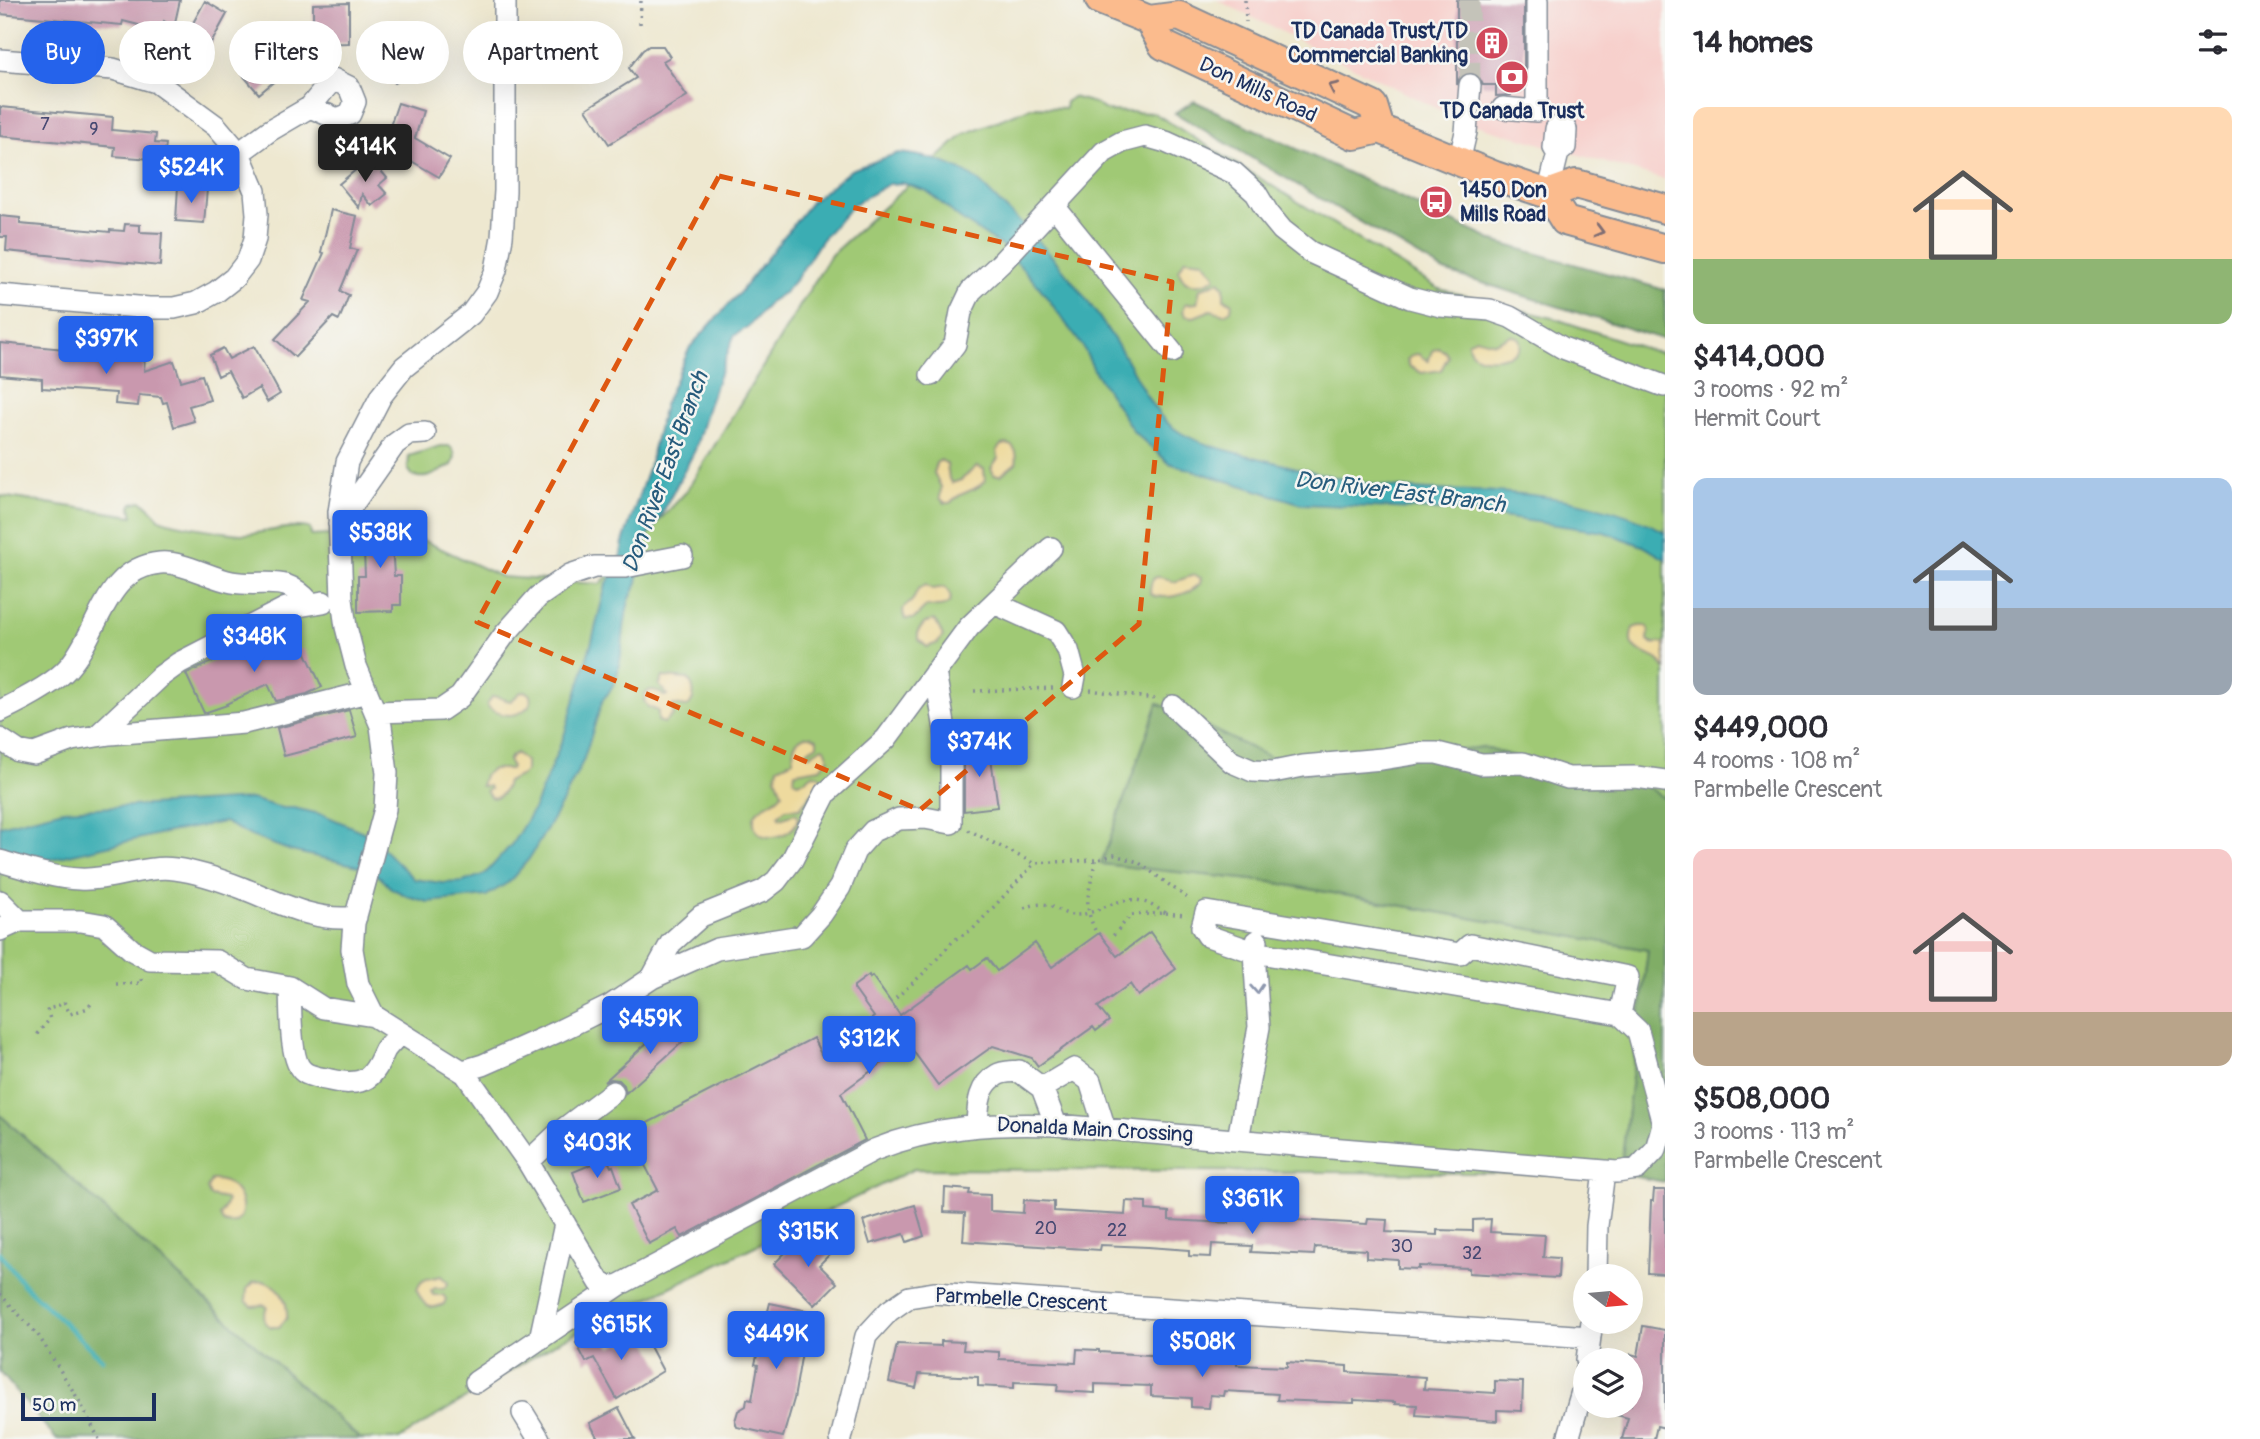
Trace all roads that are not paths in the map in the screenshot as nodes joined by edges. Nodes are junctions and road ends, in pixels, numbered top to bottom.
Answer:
1 (505, 0) edge
2 (1100, 0) edge
3 (1537, 0) edge
4 (1152, 10) edge
5 (0, 60) edge
6 (1470, 86) tunnel mouth
7 (310, 107) dead end
8 (1503, 108) dead end
9 (239, 153) junction
10 (1558, 153) dead end
11 (1459, 162) junction
12 (1548, 194) junction
13 (1054, 206) junction
14 (1665, 209) edge
15 (1665, 249) edge
16 (0, 295) edge
17 (1172, 352) dead end
18 (930, 375) dead end
19 (1664, 386) edge
20 (425, 433) dead end
21 (339, 524) junction
22 (1051, 548) dead end
23 (676, 557) dead end
24 (342, 599) junction
25 (994, 603) junction
26 (311, 604) junction
27 (935, 672) junction
28 (1073, 687) dead end
29 (368, 692) junction
30 (1173, 706) dead end
31 (0, 711) edge
32 (376, 712) junction
33 (97, 736) junction
34 (0, 739) edge
35 (1665, 781) edge
36 (0, 861) edge
37 (0, 901) edge
38 (358, 909) junction
39 (20, 921) junction
40 (1261, 922) junction
41 (0, 930) edge
42 (1254, 952) junction
43 (652, 978) junction
44 (358, 984) junction
45 (290, 987) junction
46 (323, 1008) junction
47 (1620, 1014) junction
48 (374, 1016) junction
49 (400, 1034) junction
50 (463, 1071) junction
51 (1042, 1088) junction
52 (613, 1092) dead end
53 (977, 1125) junction
54 (1056, 1125) junction
55 (1105, 1129) junction
56 (561, 1131) junction
57 (511, 1139) junction
58 (1238, 1139) junction
59 (528, 1162) junction
60 (1604, 1171) junction
61 (565, 1224) junction
62 (1596, 1264) edge
63 (619, 1285) junction
64 (1573, 1328) edge
65 (540, 1339) junction
66 (476, 1382) dead end
67 (523, 1413) dead end
68 (1574, 1418) edge
69 (540, 1439) edge
70 (841, 1439) edge
71 (1568, 1439) edge

1 - 21 street
2 - 4 main road, Don Mills Road
3 - 8 street
4 - 11 main road, Don Mills Road
5 - 9 street
6 - 11 street
7 - 9 street
9 - 16 street
10 - 12 street
11 - 12 main road, Don Mills Road
12 - 14 main road
12 -> 15 main road
13 - 17 street
13 - 18 street
13 - 19 street
20 - 21 street
21 - 24 street
22 - 25 street
23 - 32 street
24 - 26 street
24 - 29 street
25 - 27 street
25 - 28 street
26 - 31 street
26 - 33 street
27 - 43 street
27 - 43 street
29 - 32 street
29 - 33 street
30 - 35 street
32 - 38 street
33 - 34 street
36 - 38 street
37 - 39 street
38 - 44 street
39 - 41 street
39 - 45 street
40 - 42 street
40 - 42 street
40 - 47 street
42 - 47 street
42 -> 58 street
43 - 50 street
44 - 46 street
44 - 48 street
45 - 46 street
45 - 49 street
46 - 48 street
47 - 60 street, Donalda Main Crossing
48 - 49 street
49 - 50 street
50 - 57 street
51 - 53 street
51 - 54 street
51 - 55 street
52 - 56 street
53 - 54 street, Donalda Main Crossing
53 - 63 street, Donalda Main Crossing
54 - 55 street, Donalda Main Crossing
55 - 58 street, Donalda Main Crossing
56 - 57 street
56 - 59 street
57 - 59 street
58 - 60 street, Donalda Main Crossing
59 - 61 street
60 - 62 street
61 - 63 street
61 - 65 street
63 - 65 street, Donalda Main Crossing
64 - 70 street, Parmbelle Crescent
65 - 66 street, Donalda Main Crossing
67 - 69 street
68 - 71 street

